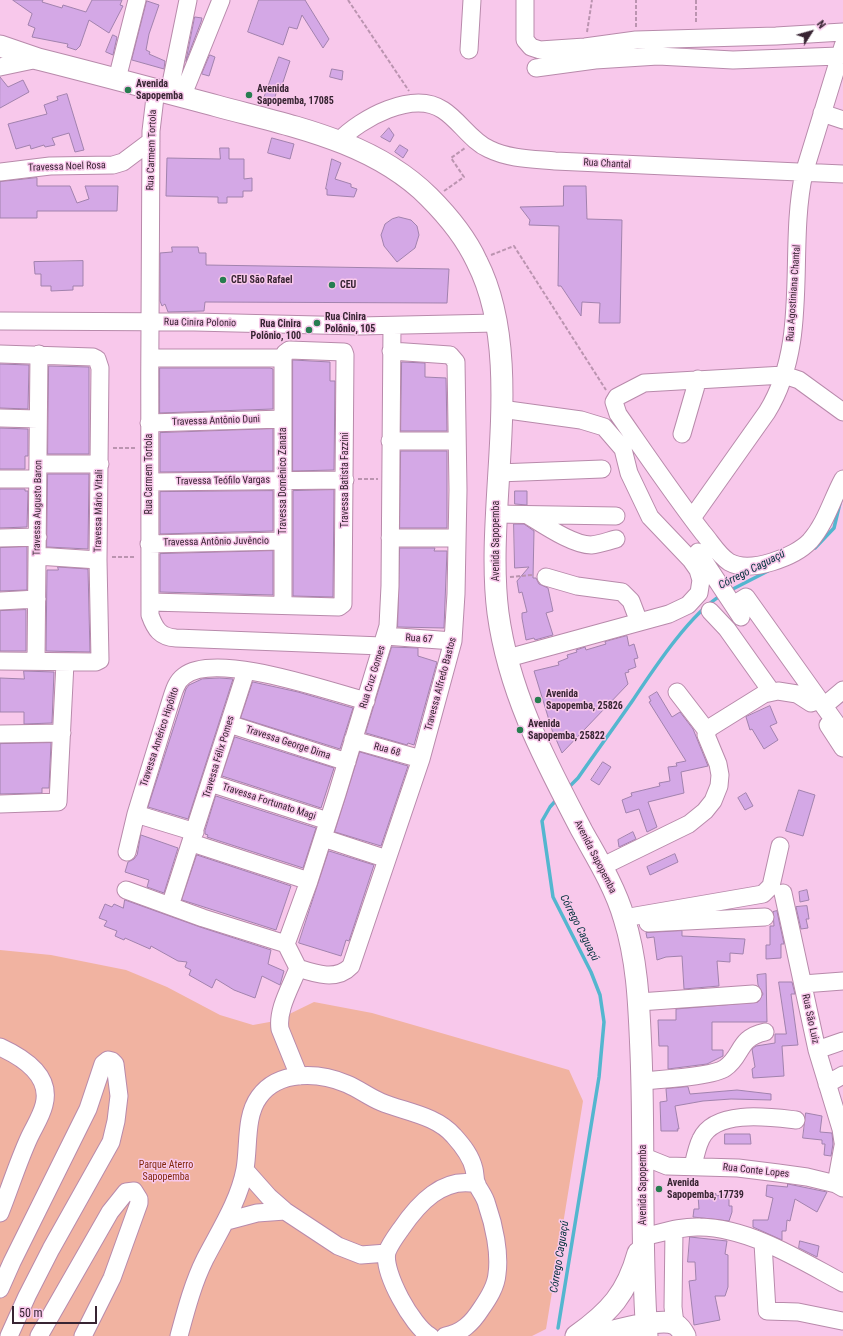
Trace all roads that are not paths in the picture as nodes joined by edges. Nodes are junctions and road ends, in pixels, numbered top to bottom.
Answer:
1 (138, 0) edge
2 (188, 0) edge
3 (221, 0) edge
4 (472, 0) edge
5 (525, 0) edge
6 (843, 32) edge
7 (0, 46) edge
8 (469, 50) dead end
9 (841, 51) edge
10 (38, 59) junction
11 (0, 67) edge
12 (536, 68) dead end
13 (117, 79) junction
14 (169, 93) junction
15 (822, 113) junction
16 (843, 120) edge
17 (151, 141) junction
18 (339, 141) junction
19 (0, 172) edge
20 (804, 173) junction
21 (843, 174) edge
22 (0, 321) edge
23 (150, 322) junction
24 (496, 324) junction
25 (392, 326) junction
26 (391, 352) junction
27 (0, 354) edge
28 (39, 354) junction
29 (150, 358) junction
30 (283, 358) junction
31 (784, 375) junction
32 (698, 380) junction
33 (501, 409) junction
34 (843, 412) edge
35 (0, 418) edge
36 (283, 418) junction
37 (38, 419) junction
38 (149, 422) junction
39 (628, 429) junction
40 (682, 434) dead end
41 (390, 441) junction
42 (457, 441) junction
43 (623, 450) junction
44 (100, 456) junction
45 (602, 469) dead end
46 (38, 471) junction
47 (498, 473) junction
48 (0, 479) edge
49 (843, 479) edge
50 (283, 480) junction
51 (345, 480) junction
52 (150, 482) junction
53 (495, 514) junction
54 (528, 516) junction
55 (616, 516) dead end
56 (692, 518) junction
57 (38, 537) junction
58 (0, 538) edge
59 (390, 538) junction
60 (457, 538) junction
61 (616, 539) dead end
62 (282, 541) junction
63 (696, 547) junction
64 (149, 550) junction
65 (37, 556) junction
66 (98, 560) junction
67 (546, 577) road end
68 (37, 599) junction
69 (0, 600) edge
70 (150, 602) junction
71 (282, 605) junction
72 (710, 611) dead end
73 (739, 616) junction
74 (639, 622) junction
75 (383, 641) junction
76 (453, 641) junction
77 (508, 658) junction
78 (0, 661) edge
79 (36, 661) junction
80 (65, 663) junction
81 (246, 671) junction
82 (843, 690) edge
83 (771, 691) junction
84 (677, 692) dead end
85 (366, 701) junction
86 (819, 703) junction
87 (229, 724) junction
88 (706, 731) junction
89 (62, 733) junction
90 (843, 733) edge
91 (0, 734) edge
92 (353, 740) junction
93 (843, 748) edge
94 (421, 759) junction
95 (347, 762) junction
96 (210, 783) junction
97 (0, 804) edge
98 (136, 814) junction
99 (328, 821) junction
100 (193, 838) junction
101 (323, 838) junction
102 (780, 846) dead end
103 (127, 852) dead end
104 (387, 859) junction
105 (601, 867) junction
106 (309, 881) junction
107 (126, 890) dead end
108 (783, 894) dead end
109 (170, 906) junction
110 (765, 917) dead end
111 (625, 921) junction
112 (286, 944) junction
113 (298, 968) junction
114 (843, 981) edge
115 (803, 984) junction
116 (753, 994) dead end
117 (639, 1002) junction
118 (765, 1032) dead end
119 (843, 1041) edge
120 (0, 1047) edge
121 (817, 1050) junction
122 (843, 1075) edge
123 (299, 1076) junction
124 (642, 1081) junction
125 (827, 1084) junction
126 (796, 1120) dead end
127 (843, 1142) edge
128 (843, 1146) edge
129 (642, 1156) junction
130 (667, 1166) junction
131 (693, 1166) junction
132 (245, 1170) junction
133 (643, 1181) junction
134 (477, 1184) junction
135 (840, 1186) edge
136 (285, 1211) junction
137 (0, 1212) edge
138 (227, 1221) junction
139 (674, 1230) junction
140 (643, 1237) junction
141 (763, 1243) junction
142 (387, 1253) junction
143 (843, 1283) edge
144 (0, 1289) edge
145 (841, 1325) edge
146 (646, 1330) edge
147 (680, 1330) edge
148 (463, 1333) edge
149 (9, 1336) edge
150 (39, 1336) edge
151 (83, 1336) edge
152 (179, 1336) edge
153 (430, 1336) edge
154 (445, 1336) edge
155 (576, 1336) edge
156 (594, 1336) edge

1 - 13 street
2 - 14 street
3 - 14 street
4 - 8 street
5 - 6 street
7 - 10 main road, Avenida Sapopemba
9 - 12 street
9 - 15 street, Rua Agostiniana Chantal
10 - 11 street
10 - 13 main road, Avenida Sapopemba
13 - 14 main road, Avenida Sapopemba
14 - 17 street, Rua Carmem Tortola
14 - 18 main road, Avenida Sapopemba
15 - 16 street
15 - 20 street, Rua Agostiniana Chantal
17 - 19 street, Travessa Noel Rosa
17 - 23 street, Rua Carmem Tortola
18 - 20 street, Rua Chantal
18 - 24 main road, Avenida Sapopemba
20 - 21 street, Rua Chantal
20 - 31 street, Rua Agostiniana Chantal
22 - 23 street, Rua Cinira Polonio
23 - 25 street, Rua Cinira Polonio
23 - 29 street, Rua Carmem Tortola
24 - 25 street, Rua Cinira Polonio
24 - 33 main road, Avenida Sapopemba
25 - 26 street, Rua Cruz Gomes
26 - 41 street, Rua Cruz Gomes
26 - 42 street, Travessa Alfredo Bastos
27 - 28 street, Travessa Mário Vitali
28 - 37 street, Travessa Augusto Baron
28 - 44 street, Travessa Mário Vitali
29 - 30 street
29 - 38 street, Rua Carmem Tortola
30 - 36 street, Travessa Domênico Zanata
30 - 51 street, Travessa Batista Fazzini
31 - 32 street
31 - 34 street
31 - 56 street, Rua Agostiniana Chantal
32 - 39 street
32 - 40 street
33 - 43 street
33 - 47 main road, Avenida Sapopemba
35 - 37 street
36 - 38 street, Travessa Antônio Duni
36 - 50 street, Travessa Domênico Zanata
37 - 46 street, Travessa Augusto Baron
38 - 52 street, Rua Carmem Tortola
39 - 43 street
39 - 56 street
41 - 42 street
41 - 59 street, Rua Cruz Gomes
42 - 60 street, Travessa Alfredo Bastos
43 - 63 street
44 - 46 street
44 - 66 street, Travessa Mário Vitali
45 - 47 street
46 - 48 street
46 - 57 street, Travessa Augusto Baron
47 - 53 main road, Avenida Sapopemba
49 - 63 street
50 - 51 street, Travessa Teófilo Vargas
50 - 52 street, Travessa Teófilo Vargas
50 - 62 street, Travessa Domênico Zanata
51 - 71 street, Travessa Batista Fazzini
52 - 64 street, Rua Carmem Tortola
53 - 54 street
53 - 77 main road, Avenida Sapopemba
54 - 55 street
54 - 61 street
56 - 63 street
57 - 58 street
57 - 65 street, Travessa Augusto Baron
59 - 60 street
59 - 75 street, Rua Cruz Gomes
60 - 76 street, Travessa Alfredo Bastos
62 - 64 street, Travessa Antônio Juvêncio
62 - 71 street, Travessa Domênico Zanata
63 - 73 street
63 - 74 street
64 - 70 street, Rua Carmem Tortola
65 - 66 street
65 - 68 street, Travessa Augusto Baron
66 - 80 street, Travessa Mário Vitali
67 - 74 street
68 - 69 street
68 - 79 street, Travessa Augusto Baron
70 - 71 street
70 - 75 street, Rua Carmem Tortola
72 - 73 street
73 - 83 street
73 - 86 street
74 - 77 street
75 - 76 street, Rua 67
75 - 85 street, Rua Cruz Gomes
76 - 94 street, Travessa Alfredo Bastos
77 - 105 main road, Avenida Sapopemba
78 - 79 street, Travessa Mário Vitali
79 - 80 street, Travessa Mário Vitali
80 - 89 street
81 - 85 street
81 - 87 street, Travessa Félix Pomes
81 - 98 street, Travessa Américo Hipólito
82 - 86 street
83 - 86 street
83 - 88 street
84 - 88 street
85 - 92 street, Rua Cruz Gomes
86 - 90 street
86 - 93 street
87 - 95 street, Travessa George Dima
87 - 96 street, Travessa Félix Pomes
88 - 105 street
89 - 91 street
89 - 97 street
92 - 94 street, Rua 68
92 - 95 street, Rua Cruz Gomes
94 - 104 street, Travessa Alfredo Bastos
95 - 99 street, Rua Cruz Gomes
96 - 99 street, Travessa Fortunato Magi
96 - 100 street, Travessa Félix Pomes
98 - 100 street
98 - 103 street, Travessa Américo Hipólito
99 - 101 street, Rua Cruz Gomes
100 - 106 street
100 - 109 street, Travessa Félix Pomes
101 - 104 street
101 - 106 street, Rua Cruz Gomes
102 - 111 street
104 - 113 street, Travessa Alfredo Bastos
105 - 111 main road, Avenida Sapopemba
106 - 112 street, Rua Cruz Gomes
107 - 109 street
108 - 115 street, Rua São Luiz
109 - 112 street
110 - 111 street
111 - 117 main road, Avenida Sapopemba
112 - 113 street
113 - 123 street
114 - 115 street
115 - 121 street, Rua São Luiz
116 - 117 street
117 - 124 main road, Avenida Sapopemba
118 - 124 street
119 - 121 street
120 - 137 street
121 - 125 street, Rua São Luiz
122 - 125 street
123 - 132 street
123 - 134 street
124 - 129 main road, Avenida Sapopemba
125 - 127 street, Rua São Luiz
126 - 131 street
128 - 135 street
129 - 130 street, Rua Conte Lopes
129 - 133 main road, Avenida Sapopemba
130 - 131 street, Rua Conte Lopes
130 - 133 street
131 - 135 street, Rua Conte Lopes
132 - 136 street
132 - 138 street
133 - 140 main road, Avenida Sapopemba
134 - 142 street
134 - 148 street
136 - 138 street
136 - 142 street
138 - 152 street
139 - 140 street
139 - 141 street
139 - 147 street
140 - 146 main road, Avenida Sapopemba
140 - 155 main road
141 - 143 street
141 - 145 street
142 - 153 street
144 - 149 street
146 - 147 main road
146 - 156 main road
148 - 154 street
150 - 151 street

